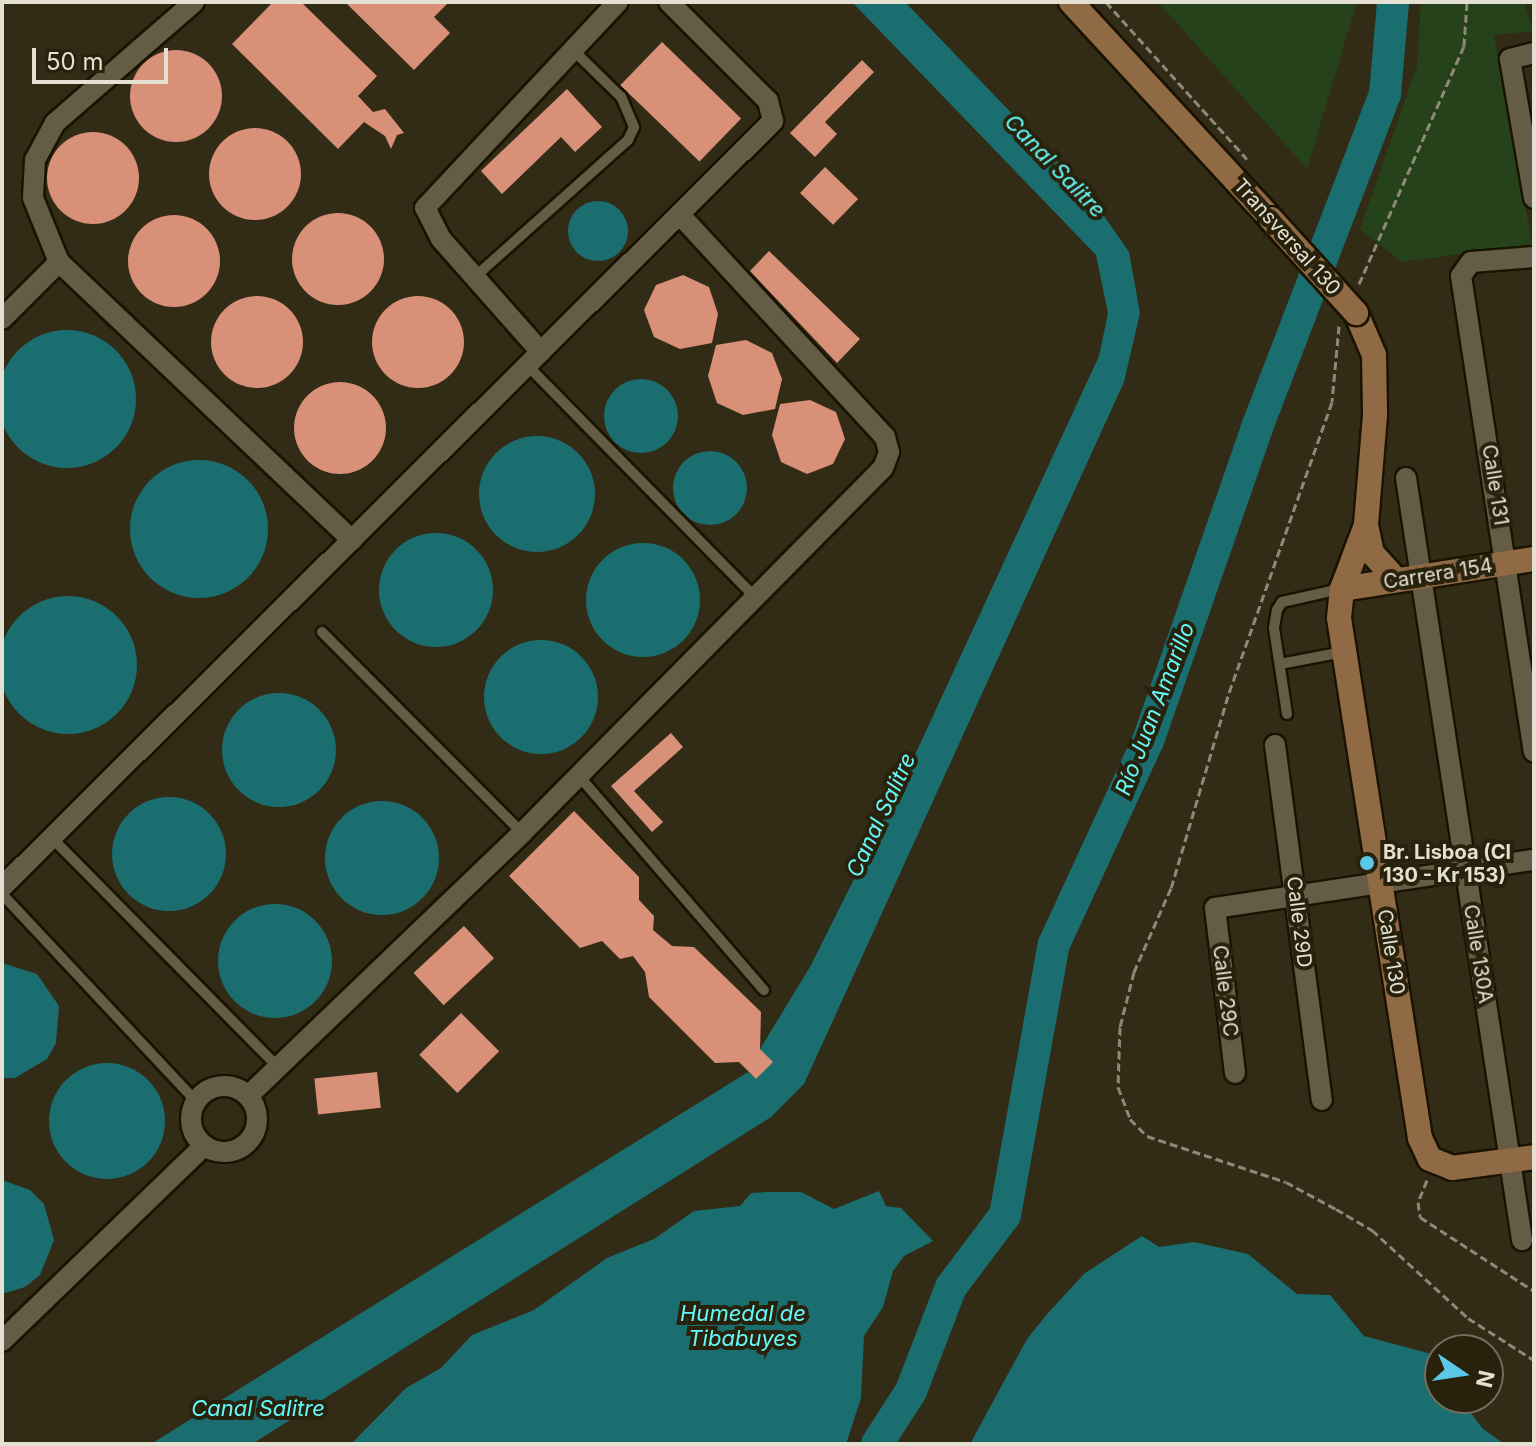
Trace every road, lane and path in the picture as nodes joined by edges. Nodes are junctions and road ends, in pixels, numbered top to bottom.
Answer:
1 (194, 2) edge
2 (618, 2) edge
3 (669, 2) edge
4 (1071, 2) edge
5 (1106, 2) edge
6 (1467, 2) edge
7 (1464, 46) dead end
8 (573, 50) junction
9 (1534, 53) edge
10 (1253, 166) dead end
11 (1534, 198) edge
12 (680, 215) junction
13 (1534, 257) edge
14 (59, 262) junction
15 (477, 275) junction
16 (2, 319) edge
17 (535, 359) junction
18 (1406, 478) dead end
19 (1366, 525) junction
20 (352, 540) junction
21 (1534, 559) edge
22 (1508, 563) junction
23 (1407, 579) junction
24 (1342, 589) junction
25 (755, 597) junction
26 (322, 632) dead end
27 (1345, 652) junction
28 (1280, 664) junction
29 (1287, 714) dead end
30 (1275, 745) dead end
31 (1534, 751) edge
32 (579, 776) junction
33 (522, 833) junction
34 (52, 838) junction
35 (1534, 860) edge
36 (1465, 871) junction
37 (1380, 883) junction
38 (2, 887) edge
39 (2, 894) edge
40 (1296, 896) junction
41 (764, 990) dead end
42 (278, 1067) junction
43 (1235, 1073) dead end
44 (248, 1096) junction
45 (1322, 1100) dead end
46 (196, 1101) junction
47 (204, 1146) junction
48 (1522, 1158) edge
49 (1440, 1166) junction
50 (1522, 1240) dead end
51 (1534, 1291) edge
52 (2, 1341) edge

1 - 14 street
2 - 8 street
3 - 12 street
4 - 19 main road, Transversal 130, bridge
5 - 10 path
6 - 7 path
8 - 15 street
8 - 15 lane
9 - 11 street
12 - 17 street
12 - 25 street
13 - 22 street, Calle 131
14 - 16 street
14 - 20 street
15 - 17 street
17 - 20 street
17 - 25 lane
18 - 23 street, Calle 130A
19 - 23 main road, Transversal 130
19 - 24 main road, Transversal 130
20 - 34 street
21 - 22 main road, Carrera 154
22 - 23 main road, Carrera 154
22 - 31 street, Calle 131
23 - 24 main road, Carrera 154
23 - 36 street, Calle 130A
24 - 27 main road, Calle 130
24 - 28 lane
25 - 32 street
26 - 33 lane
27 - 28 lane
27 - 37 main road, Calle 130
28 - 29 lane
30 - 40 street, Calle 29D
32 - 33 street
32 - 41 lane
33 - 42 street
34 - 38 street
34 - 42 lane
35 - 36 street
36 - 37 street
36 - 48 street, Calle 130A
37 - 40 street
37 - 49 main road, Calle 130
39 - 46 lane
40 - 43 street, Calle 29C
40 - 45 street, Calle 29D
42 - 44 street
44 - 46 street
44 - 47 street
46 - 47 street
47 - 52 street
48 - 49 main road
48 - 50 street, Calle 130A
49 - 51 path

